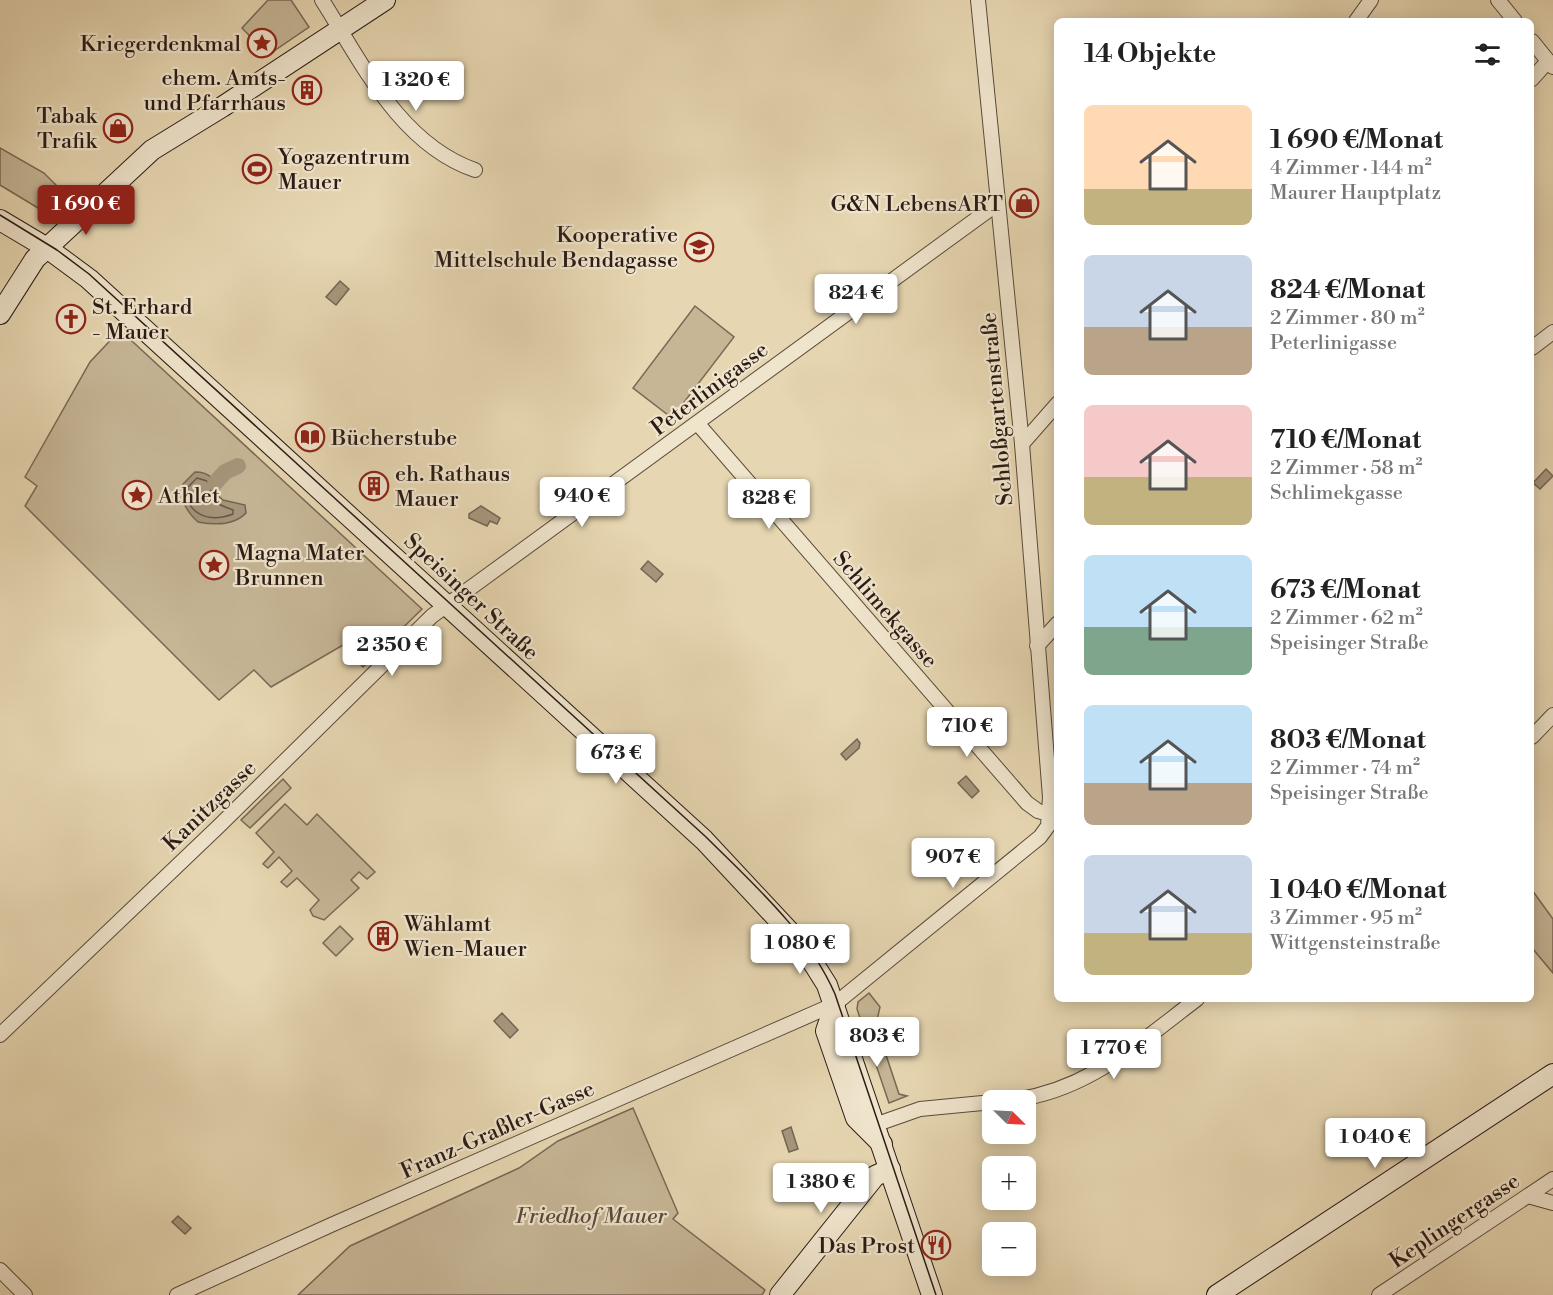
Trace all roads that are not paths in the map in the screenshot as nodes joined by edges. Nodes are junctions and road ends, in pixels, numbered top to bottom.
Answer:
1 (322, 0) edge
2 (386, 0) edge
3 (978, 0) edge
4 (1371, 0) edge
5 (1498, 0) edge
6 (1358, 18) edge
7 (1513, 18) edge
8 (348, 23) junction
9 (1534, 44) edge
10 (1550, 64) edge
11 (1534, 77) edge
12 (475, 170) dead end
13 (997, 204) junction
14 (0, 220) edge
15 (47, 248) junction
16 (0, 314) edge
17 (1553, 332) edge
18 (1534, 346) edge
19 (1054, 408) edge
20 (698, 424) junction
21 (1022, 444) junction
22 (448, 607) junction
23 (1054, 627) edge
24 (1037, 646) junction
25 (1553, 716) edge
26 (1534, 736) edge
27 (1054, 815) edge
28 (1193, 1002) edge
29 (836, 1004) junction
30 (0, 1035) edge
31 (1553, 1074) edge
32 (1036, 1097) edge
33 (982, 1103) edge
34 (870, 1126) junction
35 (890, 1169) junction
36 (1553, 1179) edge
37 (1528, 1196) junction
38 (1553, 1203) edge
39 (0, 1270) edge
40 (25, 1295) edge
41 (177, 1295) edge
42 (780, 1295) edge
43 (932, 1295) edge
44 (1217, 1295) edge
45 (1379, 1295) edge

1 - 8 street
2 - 8 main road
3 - 13 street, Schloßgartenstraße
4 - 6 street
5 - 7 street
8 - 12 street
8 - 15 main road
9 - 10 street
10 - 11 street
13 - 20 street, Peterlinigasse
13 - 21 street, Schloßgartenstraße
14 - 15 main road, Speisinger Straße
15 - 16 main road
15 - 22 main road, Speisinger Straße
17 - 18 street
19 - 21 street
20 - 22 street, Peterlinigasse
20 - 27 street, Schlimekgasse
21 - 24 street, Schloßgartenstraße
22 - 29 main road, Speisinger Straße
22 - 30 street, Kanitzgasse
23 - 24 street
24 - 27 street, Schloßgartenstraße
25 - 26 street
27 - 29 street, Franz-Graßler-Gasse
28 - 32 street
29 - 34 main road, Speisinger Straße
29 - 41 street, Franz-Graßler-Gasse
31 - 44 main road
33 - 34 street
34 - 35 main road, Speisinger Straße
35 - 42 main road
35 - 43 main road, Speisinger Straße
36 - 37 street, Keplingergasse
37 - 38 street
37 - 45 street, Keplingergasse
39 - 40 street

